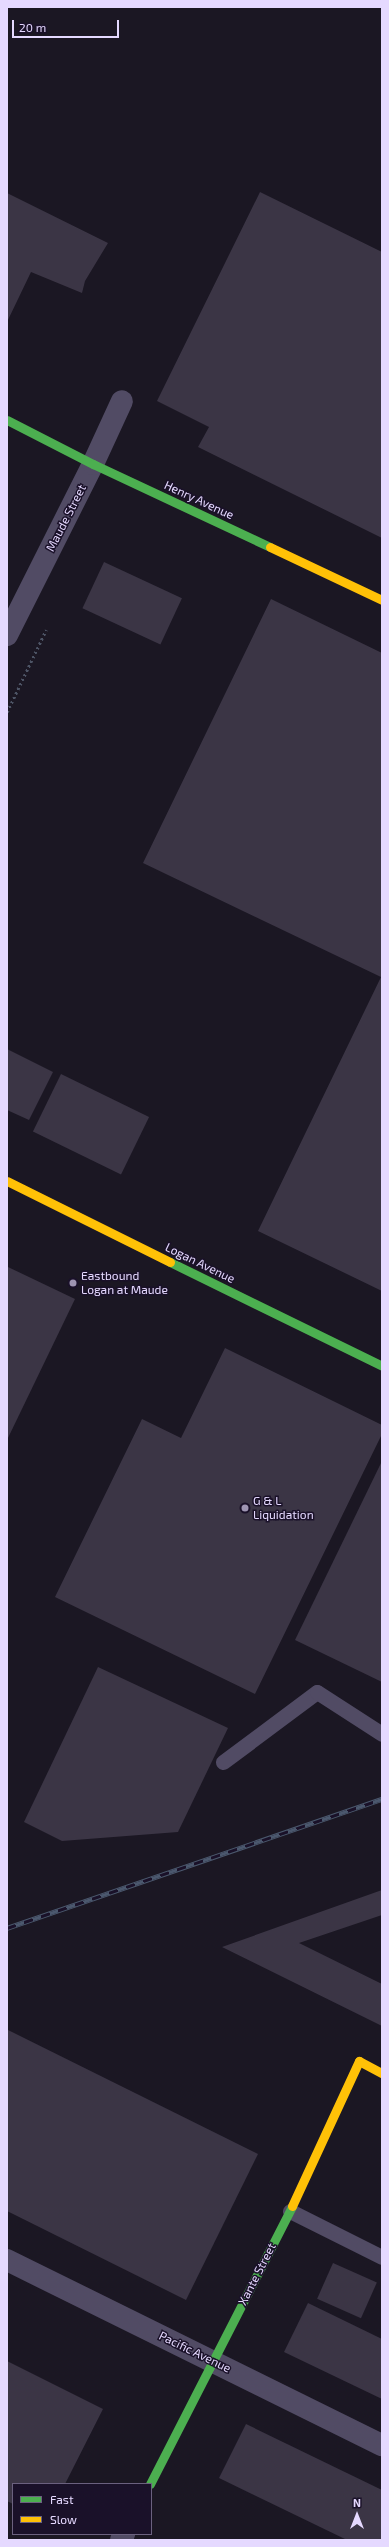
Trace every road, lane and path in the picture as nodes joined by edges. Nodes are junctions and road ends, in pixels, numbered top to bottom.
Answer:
1 (122, 401) dead end
2 (7, 420) edge
3 (94, 464) junction
4 (382, 600) edge
5 (49, 623) dead end
6 (7, 635) edge
7 (7, 712) edge
8 (7, 1181) edge
9 (382, 1366) edge
10 (382, 1734) edge
11 (223, 1762) dead end
12 (382, 2073) edge
13 (290, 2211) junction
14 (382, 2257) edge
15 (7, 2260) edge
16 (213, 2361) junction
17 (382, 2444) edge
18 (151, 2483) edge

1 - 3 street, Maude Street
2 - 3 street, Henry Avenue
3 - 4 street, Henry Avenue
3 - 6 street, Maude Street
5 - 7 path
8 - 9 street, Logan Avenue
10 - 11 lane
12 - 13 street, Xante Street
13 - 14 lane
13 - 16 street, Xante Street
15 - 16 street, Pacific Avenue
16 - 17 street, Pacific Avenue
16 - 18 street, Xante Street

